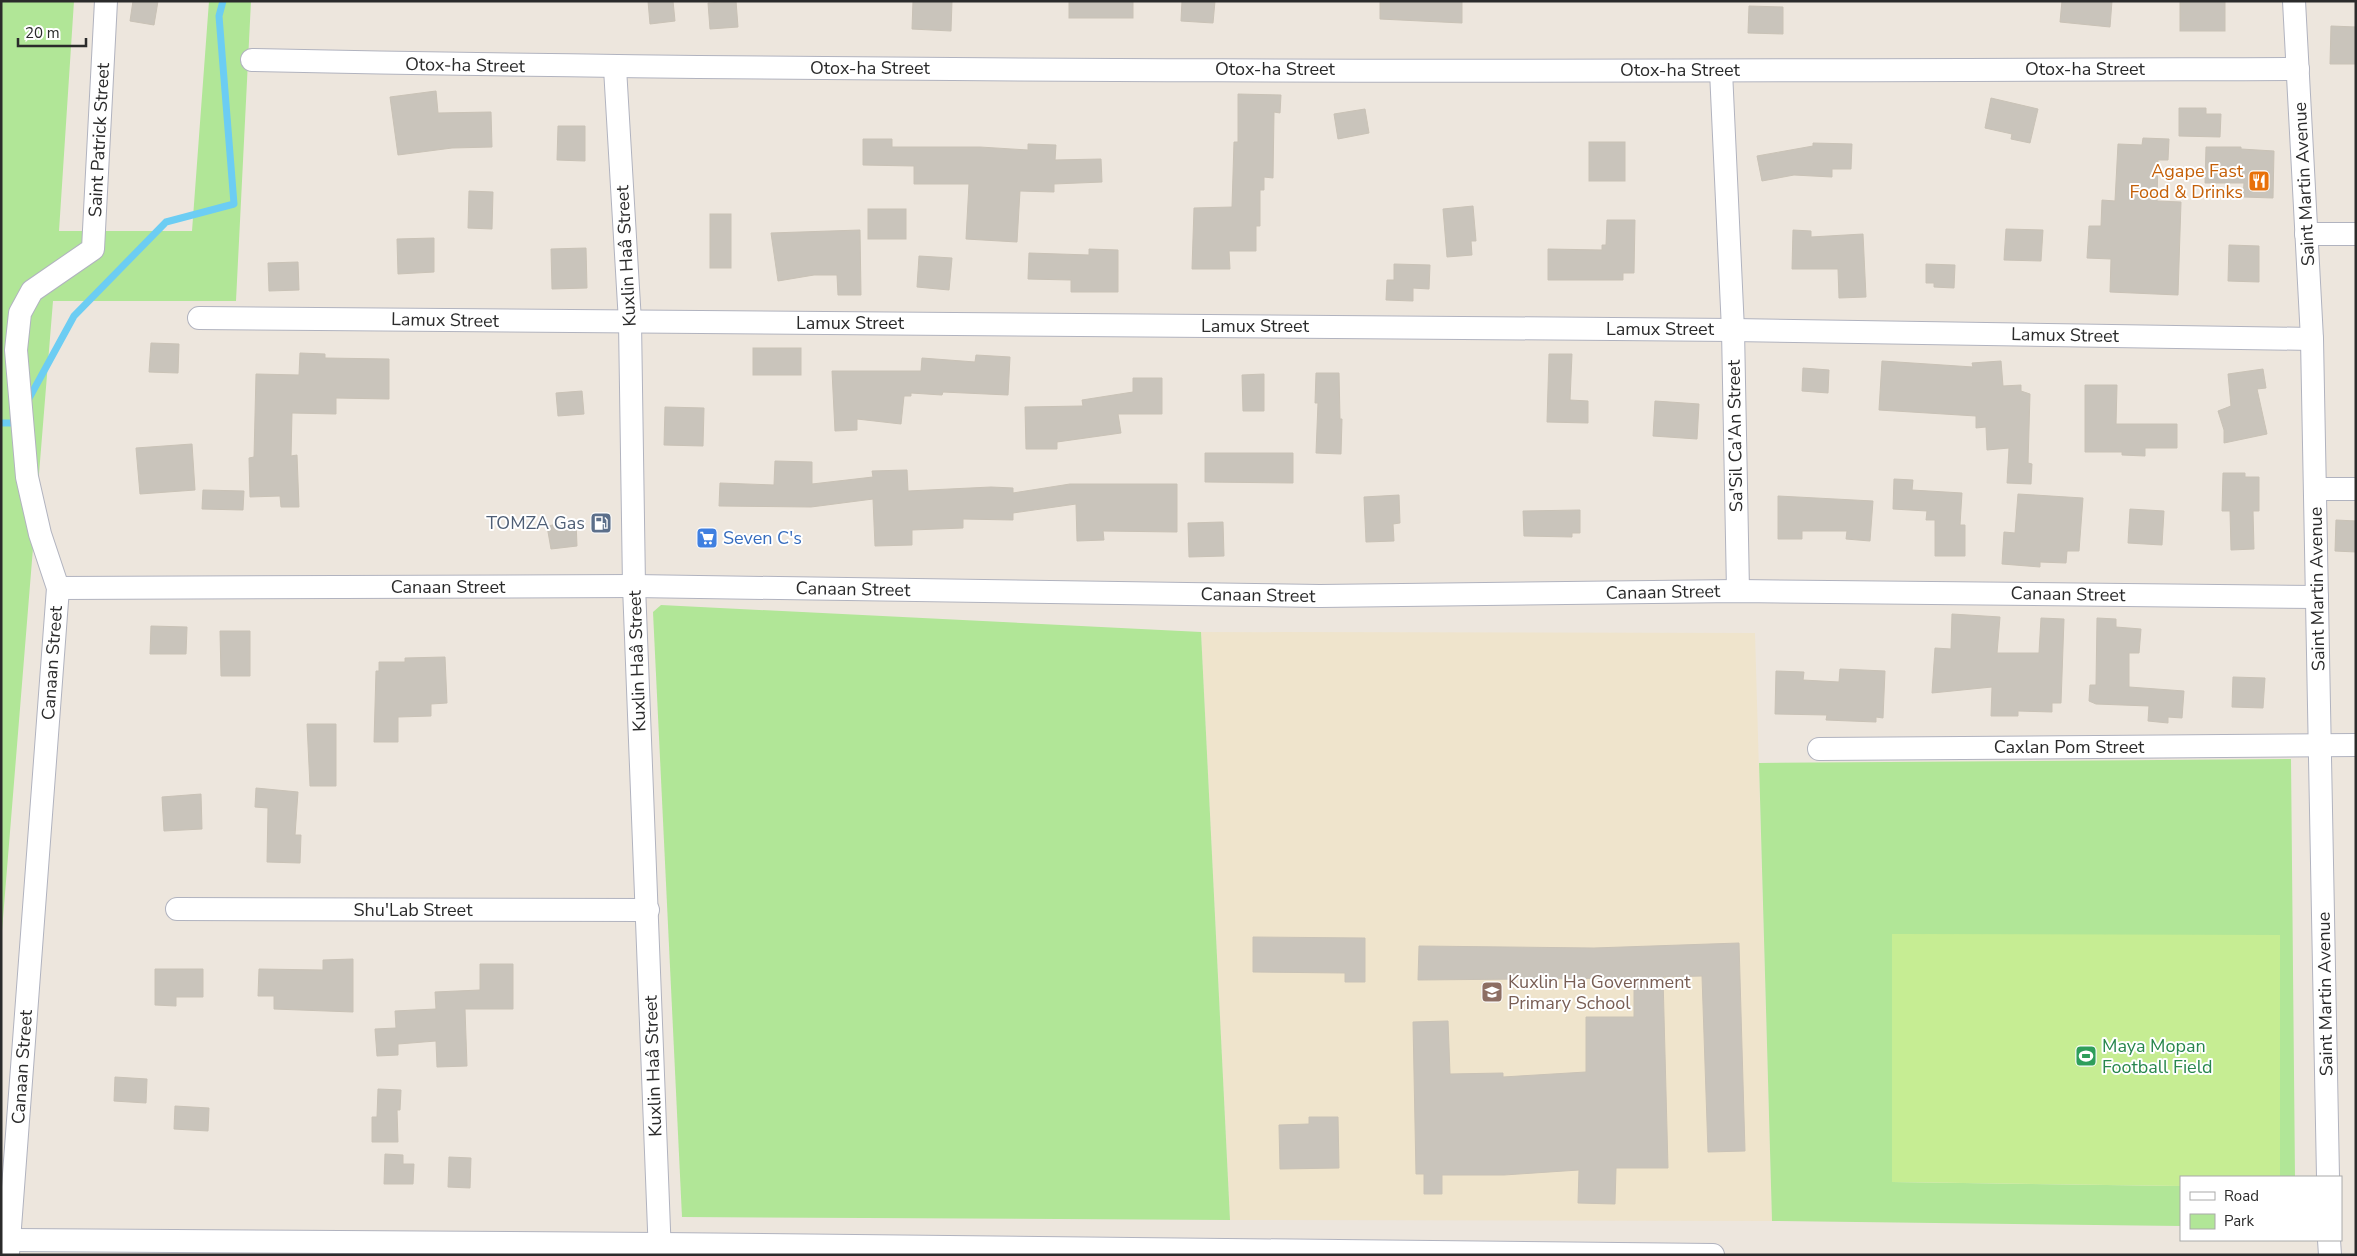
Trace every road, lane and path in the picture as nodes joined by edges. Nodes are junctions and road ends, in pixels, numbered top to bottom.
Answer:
1 (106, 1) edge
2 (2294, 1) edge
3 (252, 60) dead end
4 (615, 68) junction
5 (2298, 69) junction
6 (1720, 70) junction
7 (2306, 234) junction
8 (2356, 234) edge
9 (199, 318) dead end
10 (630, 322) junction
11 (1733, 330) junction
12 (2312, 339) junction
13 (2315, 489) junction
14 (2356, 489) edge
15 (634, 586) junction
16 (58, 588) junction
17 (1738, 591) junction
18 (2317, 597) junction
19 (2320, 745) junction
20 (2356, 745) edge
21 (1819, 749) dead end
22 (177, 909) dead end
23 (648, 910) junction
24 (2328, 1176) edge
25 (2329, 1241) edge
26 (8, 1247) edge
27 (660, 1249) edge
28 (1644, 1254) edge
29 (1713, 1255) edge
30 (2330, 1255) edge

1 - 16 street, Saint Patrick Street
2 - 5 street, Saint Martin Avenue
3 - 4 street, Otox-ha Street
4 - 6 street, Otox-ha Street
4 - 10 street, Kuxlin Haâ Street
5 - 6 street, Otox-ha Street
5 - 7 street, Saint Martin Avenue
6 - 11 street, Sa'Sil Ca'An Street
7 - 8 street
7 - 12 street, Saint Martin Avenue
9 - 10 street, Lamux Street
10 - 11 street, Lamux Street
10 - 15 street, Kuxlin Haâ Street
11 - 12 street, Lamux Street
11 - 17 street, Sa'Sil Ca'An Street
12 - 13 street, Saint Martin Avenue
13 - 14 street
13 - 18 street, Saint Martin Avenue
15 - 16 street, Canaan Street
15 - 17 street, Canaan Street
15 - 23 street, Kuxlin Haâ Street
16 - 26 street, Canaan Street
17 - 18 street, Canaan Street
18 - 19 street, Saint Martin Avenue
19 - 20 street, Caxlan Pom Street
19 - 21 street, Caxlan Pom Street
19 - 24 street, Saint Martin Avenue
22 - 23 street, Shu'Lab Street
23 - 27 street, Kuxlin Haâ Street
25 - 30 street
26 - 27 street
27 - 28 street
28 - 29 street

